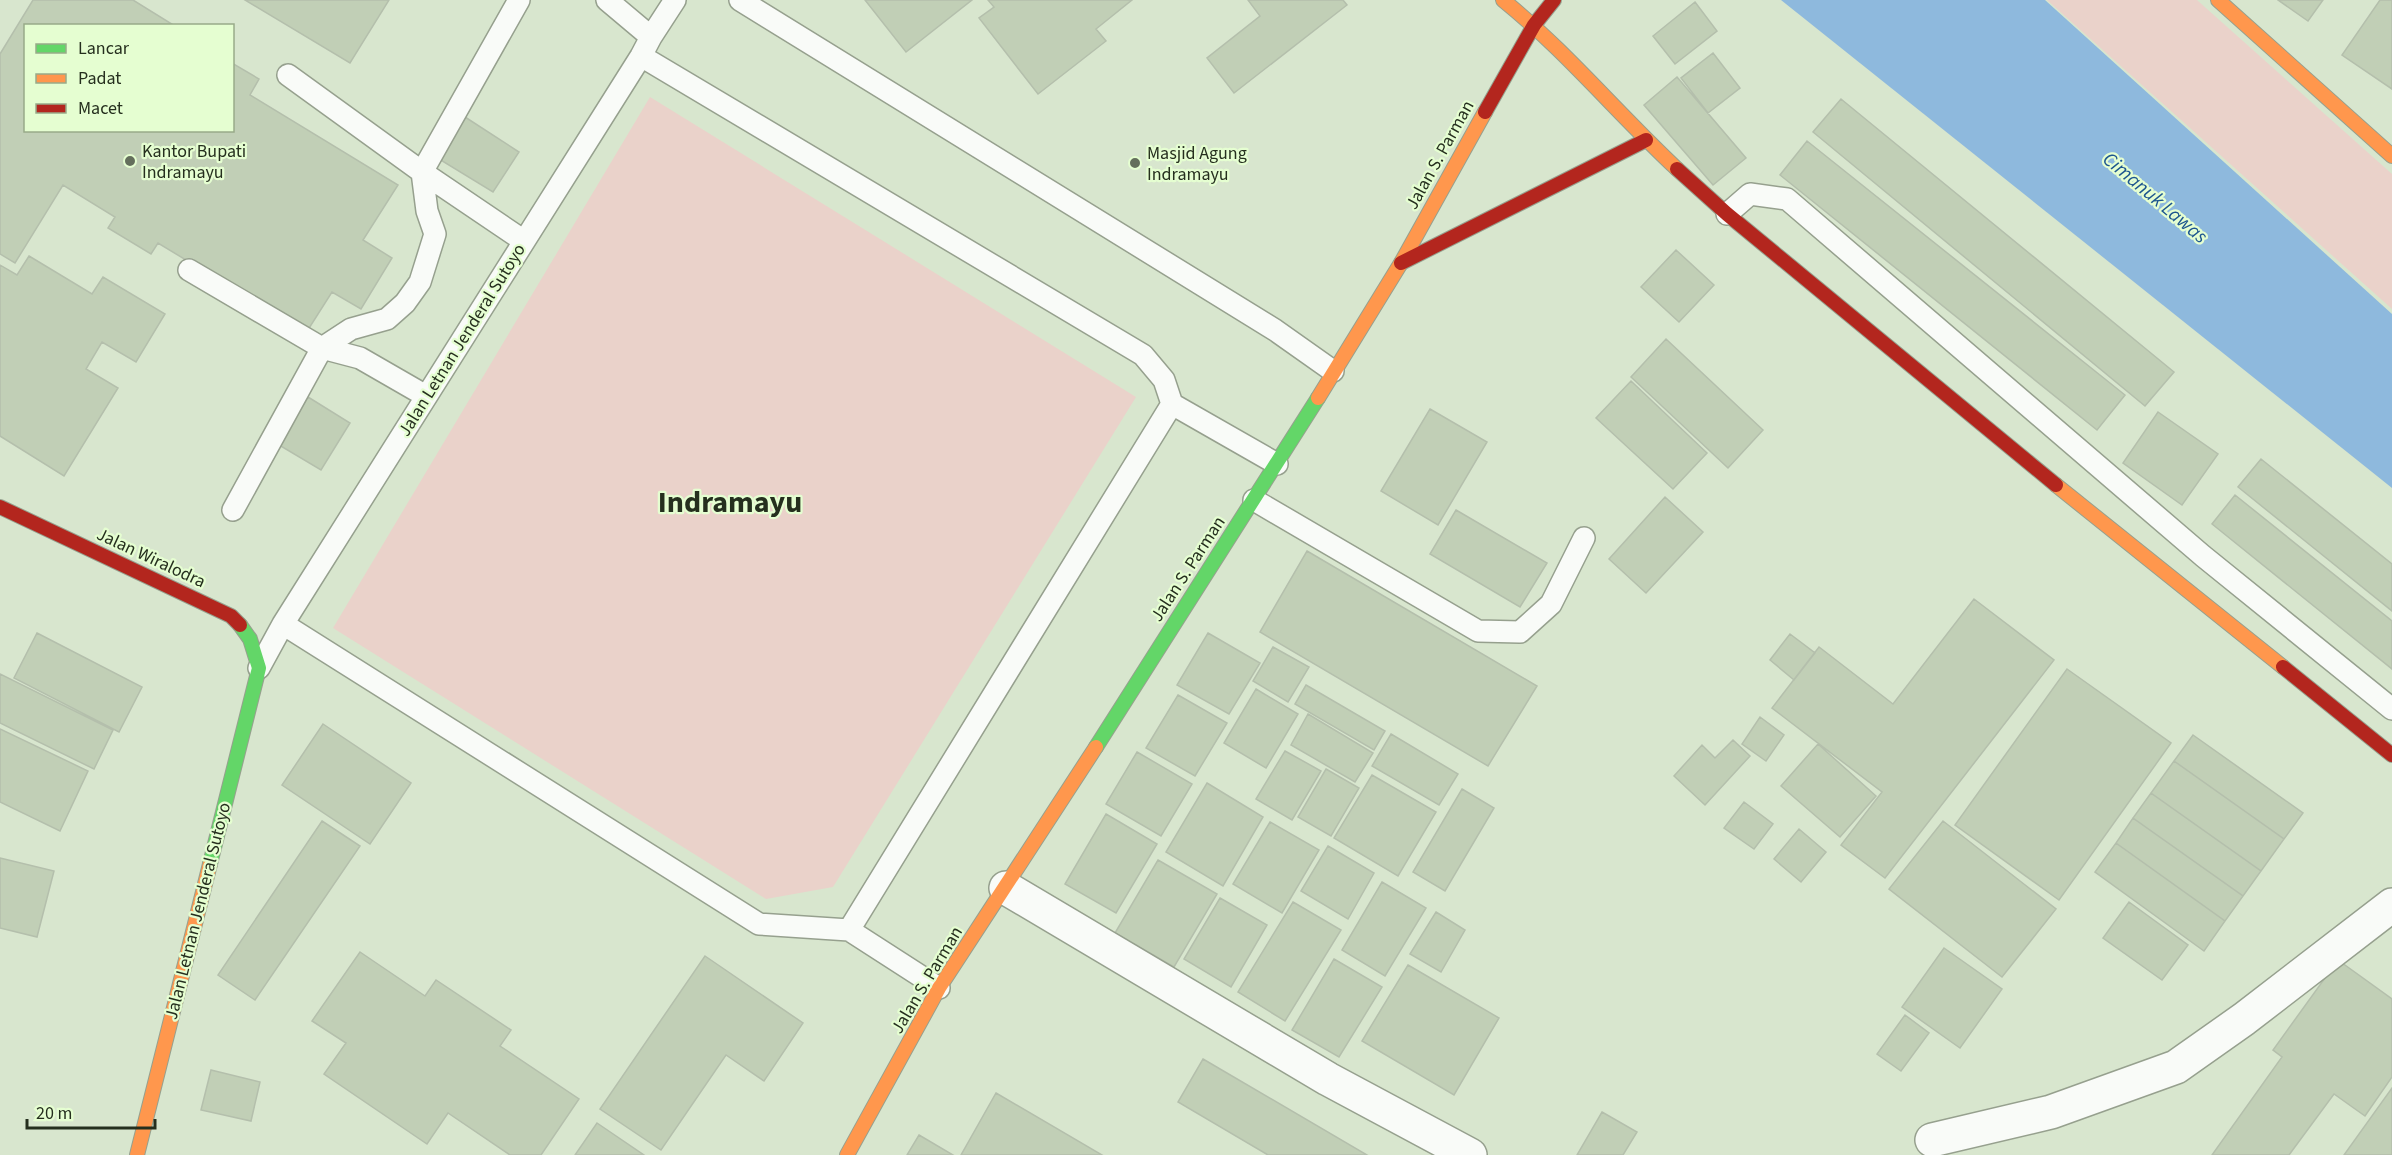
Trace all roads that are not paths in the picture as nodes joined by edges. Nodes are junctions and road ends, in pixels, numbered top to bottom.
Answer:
1 (519, 0) edge
2 (607, 0) edge
3 (675, 0) edge
4 (740, 0) edge
5 (1503, 0) edge
6 (1554, 0) edge
7 (2218, 0) edge
8 (1534, 25) junction
9 (651, 37) junction
10 (641, 56) junction
11 (288, 75) dead end
12 (1646, 140) junction
13 (2392, 156) edge
14 (422, 172) junction
15 (1727, 214) junction
16 (524, 242) junction
17 (1401, 263) junction
18 (189, 270) dead end
19 (322, 348) junction
20 (1333, 371) junction
21 (426, 396) junction
22 (1172, 404) junction
23 (1277, 464) junction
24 (1254, 500) junction
25 (0, 507) edge
26 (233, 510) dead end
27 (1584, 538) dead end
28 (283, 624) junction
29 (259, 668) junction
30 (2392, 710) edge
31 (2392, 755) edge
32 (1006, 888) junction
33 (2392, 905) edge
34 (849, 930) junction
35 (939, 988) junction
36 (1932, 1140) dead end
37 (137, 1155) edge
38 (847, 1155) edge
39 (1470, 1155) edge

1 - 14 lane
2 - 9 lane
3 - 9 lane, Jalan Letnan Jenderal Sutoyo
4 - 20 lane
5 - 8 street
6 - 8 street, Jalan S. Parman
7 - 13 street
8 - 12 street
8 - 17 street, Jalan S. Parman
9 - 10 lane, Jalan Letnan Jenderal Sutoyo
10 - 16 lane, Jalan Letnan Jenderal Sutoyo
10 - 22 lane
11 - 14 lane
12 - 15 street
12 - 17 street
14 - 16 lane
14 - 19 lane
15 - 30 lane
15 - 31 street
16 - 21 lane, Jalan Letnan Jenderal Sutoyo
17 - 20 street, Jalan S. Parman
18 - 19 lane
19 - 21 lane
19 - 26 lane
20 - 23 street, Jalan S. Parman
21 - 28 lane, Jalan Letnan Jenderal Sutoyo
22 - 23 lane
22 - 34 lane
23 - 24 street, Jalan S. Parman
24 - 27 lane
24 - 32 street, Jalan S. Parman
25 - 29 street, Jalan Wiralodra
28 - 29 lane, Jalan Letnan Jenderal Sutoyo
28 - 34 lane
29 - 37 street, Jalan Letnan Jenderal Sutoyo
32 - 35 street, Jalan S. Parman
32 - 39 street
33 - 36 street
34 - 35 lane
35 - 38 street, Jalan S. Parman

